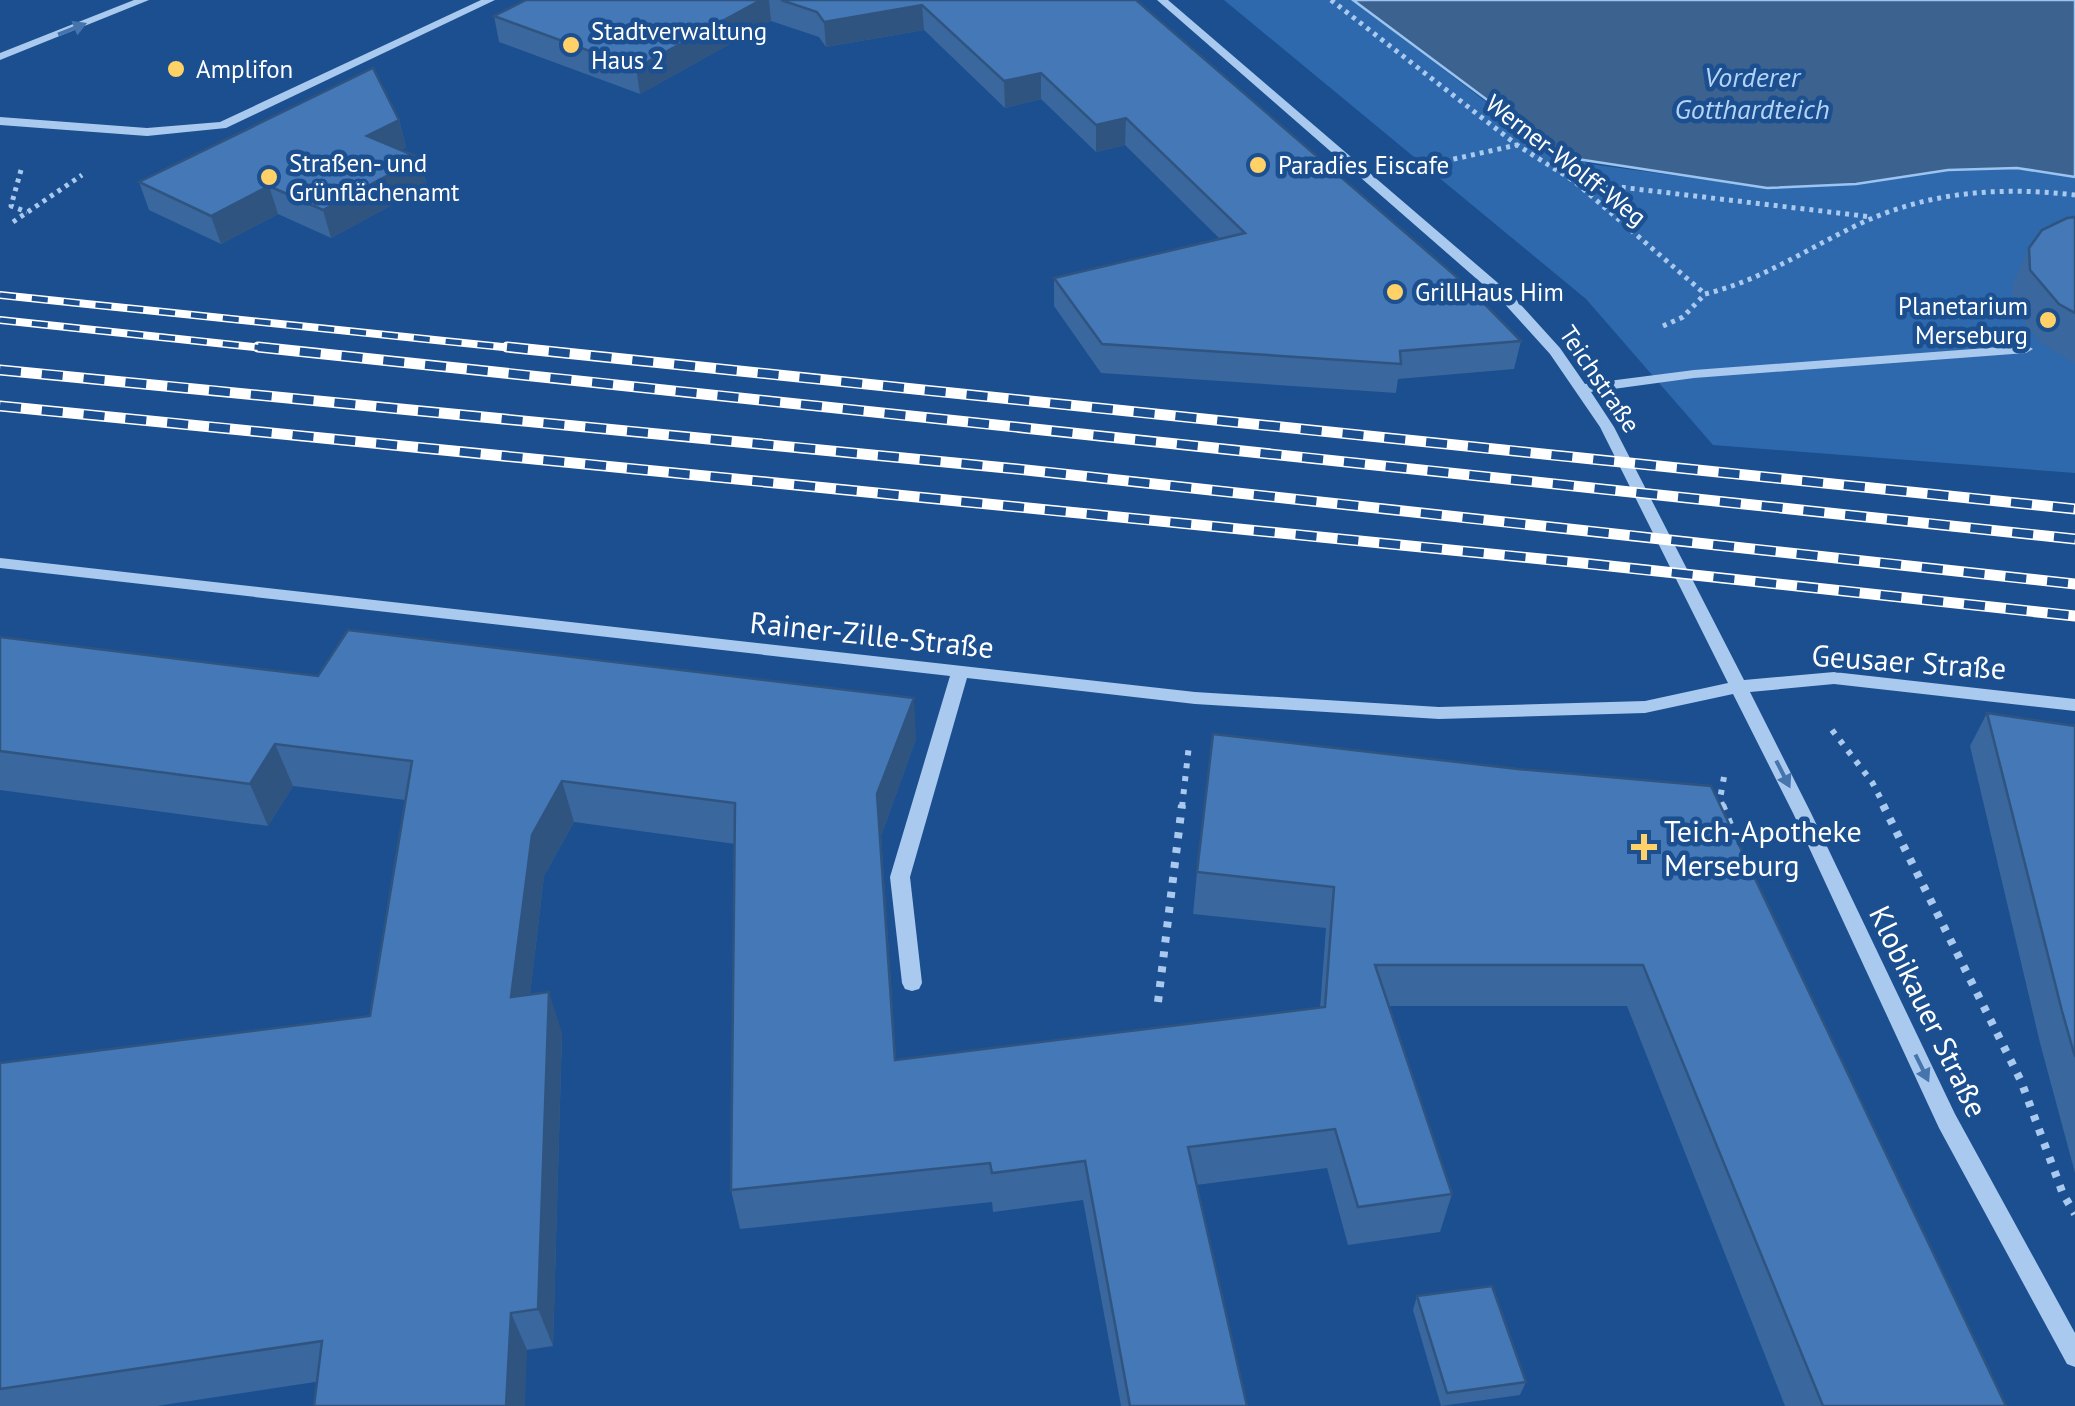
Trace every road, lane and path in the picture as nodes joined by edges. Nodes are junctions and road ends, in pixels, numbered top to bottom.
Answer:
1 (144, 0) edge
2 (490, 0) edge
3 (1162, 0) edge
4 (1331, 0) edge
5 (0, 57) edge
6 (0, 121) edge
7 (1517, 144) junction
8 (1427, 165) dead end
9 (1574, 182) junction
10 (2075, 194) edge
11 (1874, 217) junction
12 (2026, 348) dead end
13 (1582, 389) junction
14 (0, 563) edge
15 (960, 672) junction
16 (1795, 680) junction
17 (1738, 688) junction
18 (1195, 698) junction
19 (2075, 705) edge
20 (1740, 851) edge
21 (912, 983) dead end
22 (1158, 1002) dead end
23 (2075, 1214) edge
24 (2075, 1356) edge

5 -> 1 street
2 - 6 street
3 - 13 street, Teichstraße
4 - 7 path, Werner-Wolff-Weg
7 - 8 path
7 - 9 path, Werner-Wolff-Weg
9 - 11 path
9 - 11 path, Werner-Wolff-Weg
10 - 11 path, Werner-Wolff-Weg
12 - 13 street
13 - 17 street, Teichstraße
14 - 15 street, Rainer-Zille-Straße
15 - 18 street, Rainer-Zille-Straße
15 - 21 street
16 - 17 street, Geusaer Straße
16 - 19 street, Geusaer Straße
16 - 23 path
17 - 18 street, Rainer-Zille-Straße
17 - 20 path
17 -> 24 street, Klobikauer Straße
18 - 22 path

